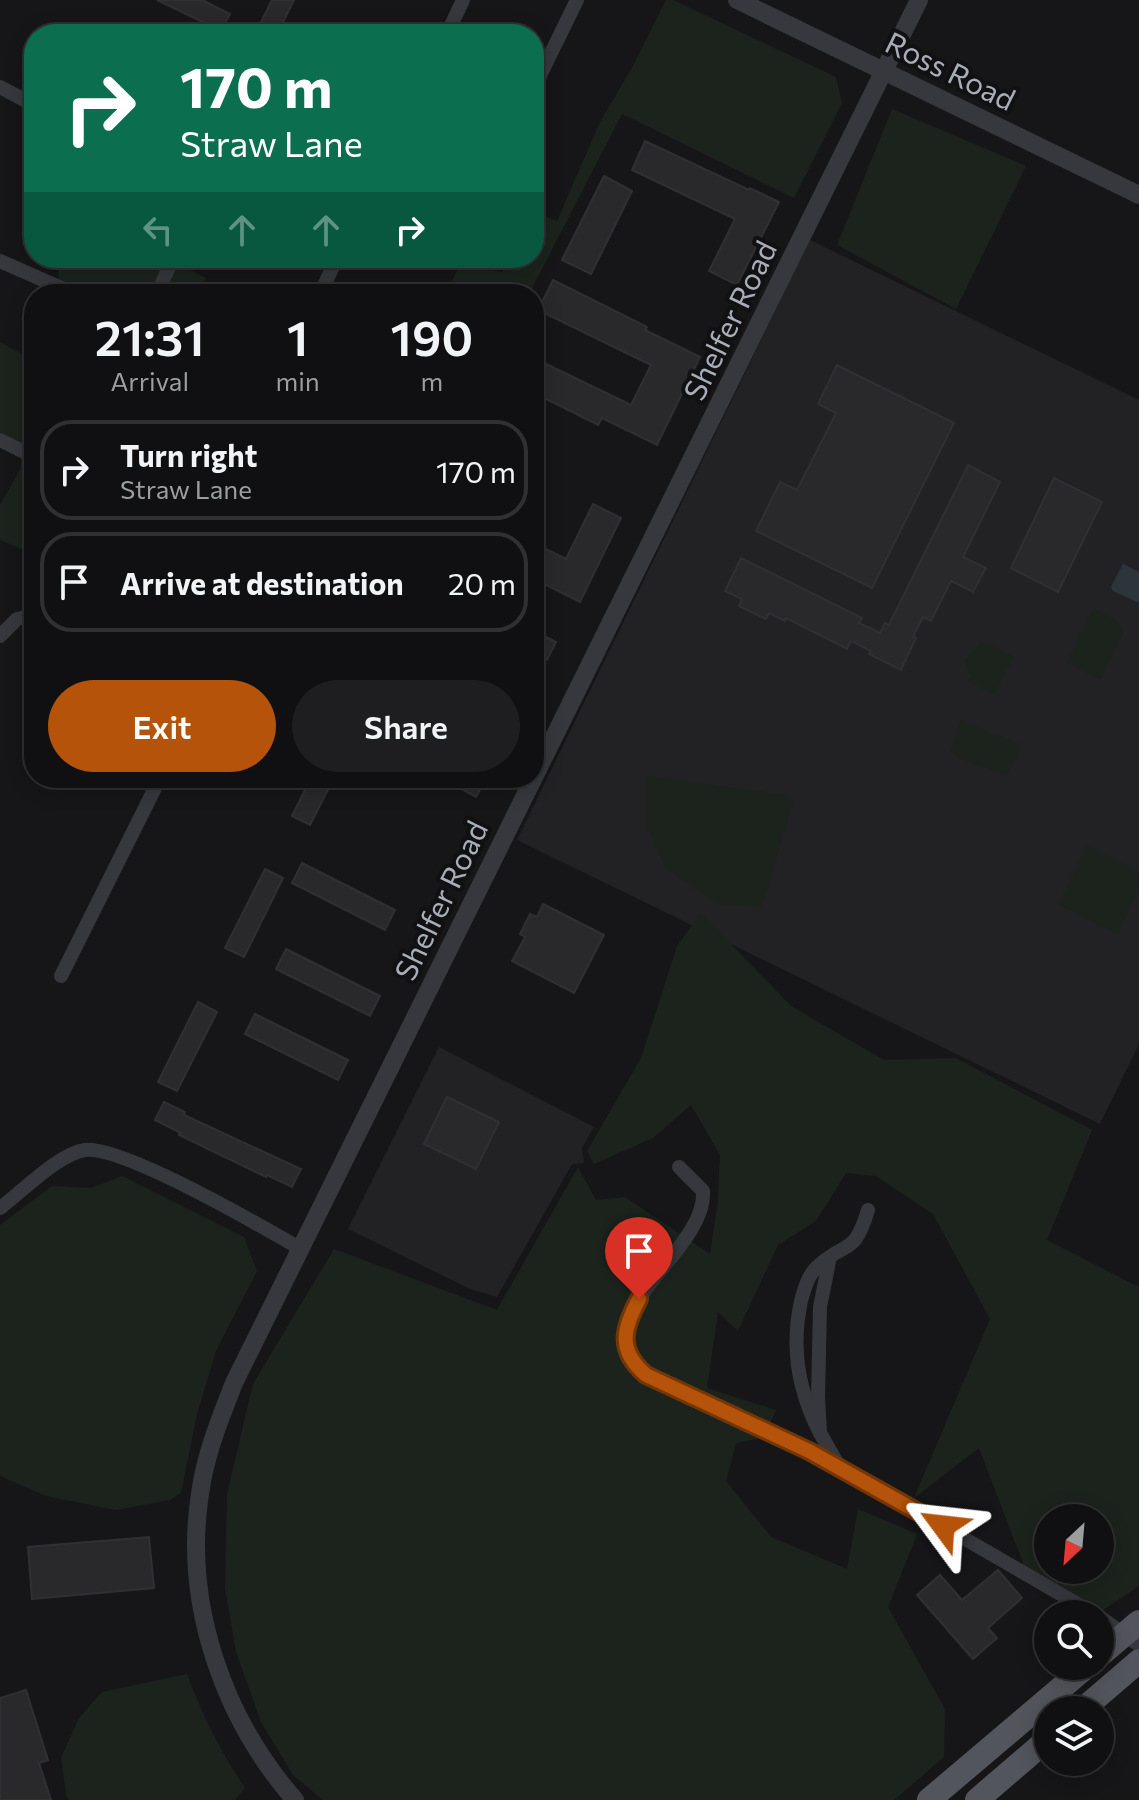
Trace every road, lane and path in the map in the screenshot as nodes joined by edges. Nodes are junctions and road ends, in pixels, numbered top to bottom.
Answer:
1 (463, 0) edge
2 (577, 0) edge
3 (737, 0) edge
4 (919, 0) edge
5 (452, 24) edge
6 (544, 68) edge
7 (885, 71) junction
8 (0, 87) edge
9 (24, 100) edge
10 (1139, 195) edge
11 (0, 261) edge
12 (52, 284) edge
13 (0, 440) edge
14 (24, 452) edge
15 (24, 617) edge
16 (0, 636) edge
17 (544, 759) edge
18 (155, 788) edge
19 (530, 788) edge
20 (61, 976) dead end
21 (679, 1167) dead end
22 (0, 1208) edge
23 (868, 1210) dead end
24 (301, 1249) junction
25 (830, 1257) junction
26 (820, 1433) junction
27 (839, 1466) junction
28 (1070, 1600) edge
29 (1114, 1627) edge
30 (1136, 1641) edge
31 (1114, 1650) edge
32 (1070, 1680) edge
33 (1093, 1696) edge
34 (1034, 1751) edge
35 (295, 1800) edge
36 (929, 1800) edge
37 (977, 1800) edge

1 - 5 street
2 - 6 street
3 - 7 street, Ross Road
4 - 7 street, Shelfer Road
7 - 10 street, Ross Road
7 - 17 street, Shelfer Road
8 - 9 street
11 - 12 street
13 - 14 street
15 - 16 street
18 - 20 street
19 - 24 street, Shelfer Road
21 - 27 street
22 - 24 street
23 - 25 street
24 - 35 street, Shelfer Road
25 - 26 street
25 - 26 street
26 - 27 street
27 - 28 street
29 - 30 street
30 - 31 main road
30 - 33 main road
32 - 36 main road
34 - 37 main road

